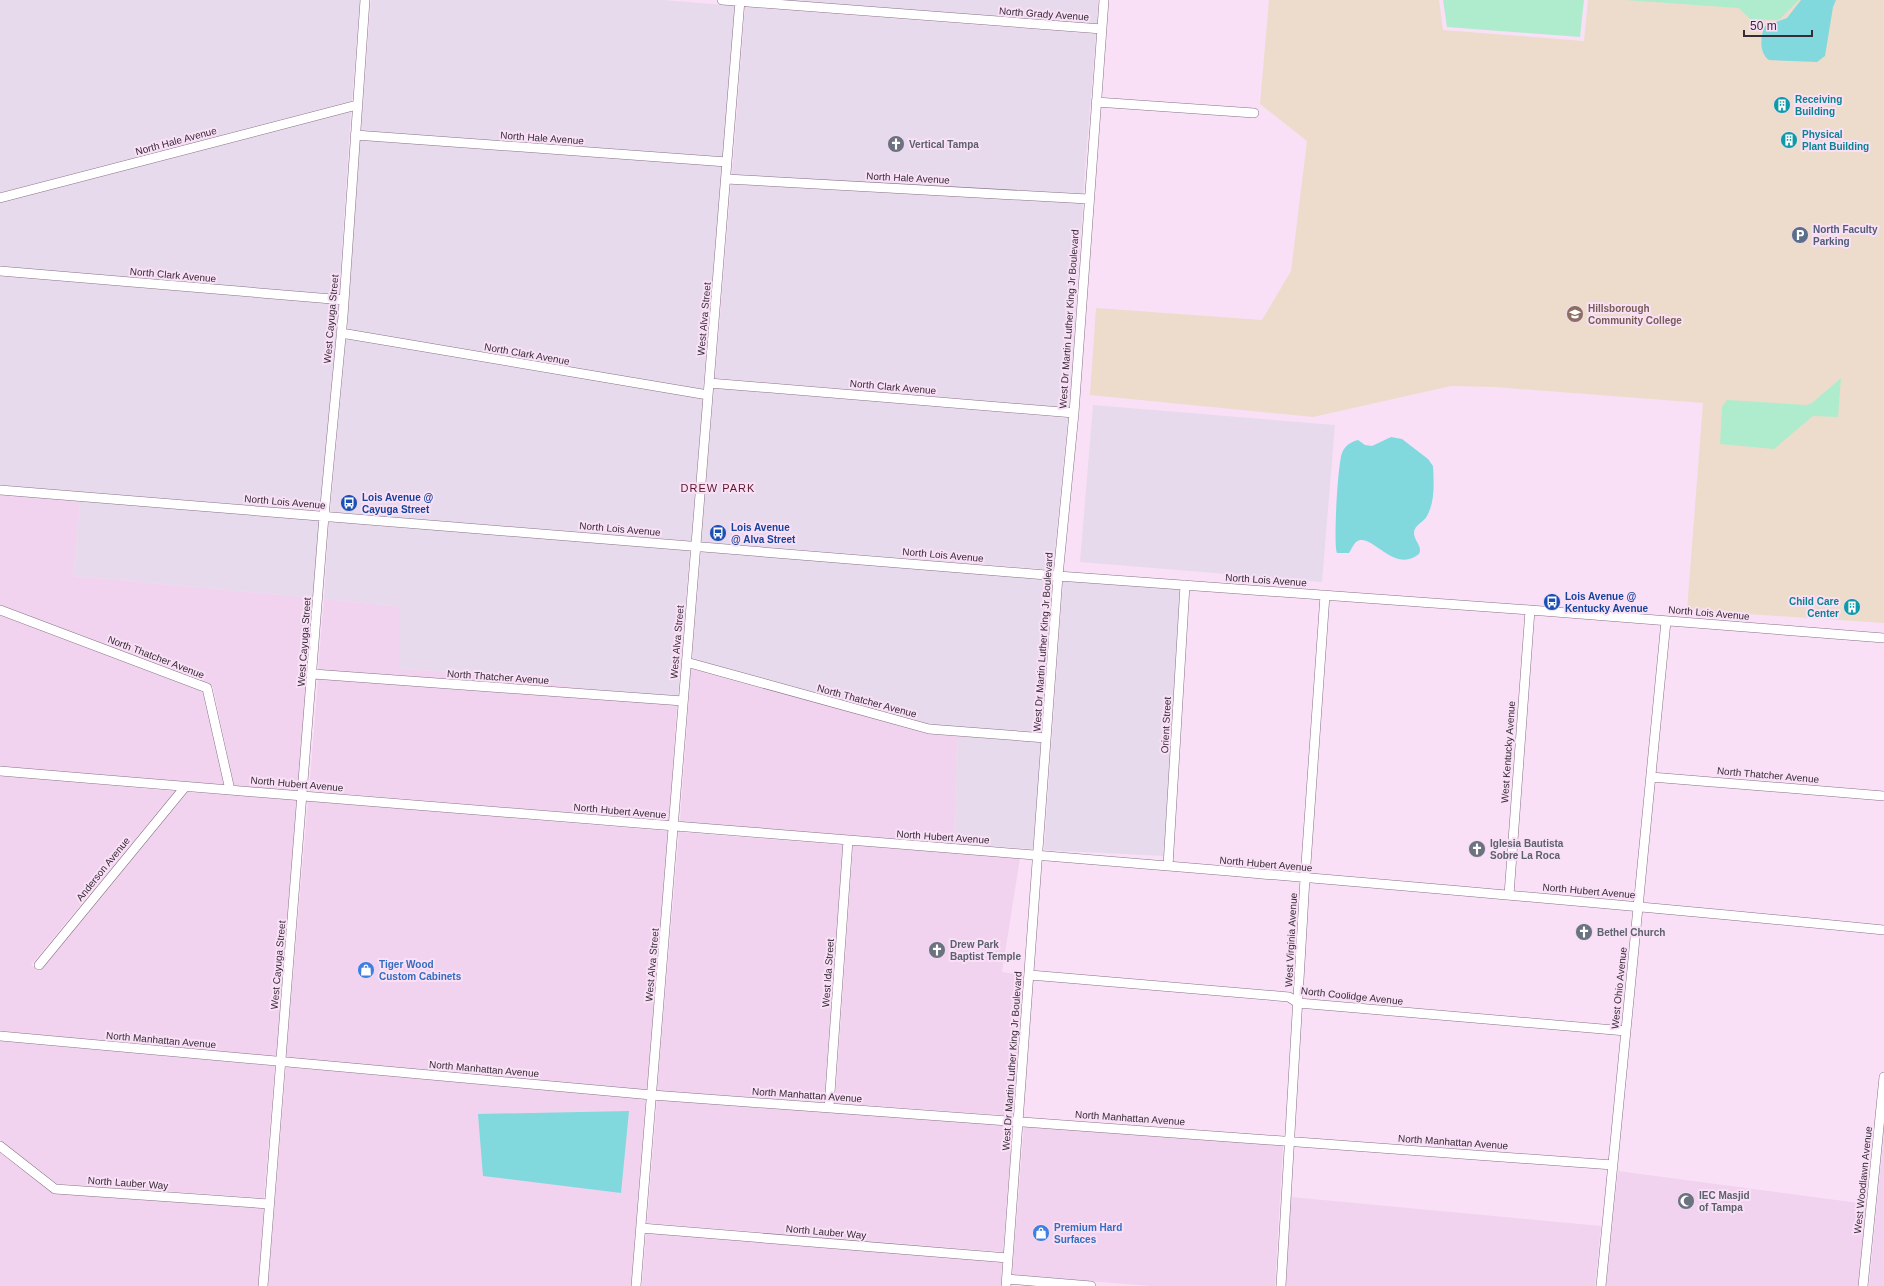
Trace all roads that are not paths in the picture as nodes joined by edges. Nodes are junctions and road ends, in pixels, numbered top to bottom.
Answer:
1 (365, 0) edge
2 (722, 0) edge
3 (1104, 0) edge
4 (740, 1) edge
5 (1102, 29) junction
6 (1096, 102) junction
7 (357, 105) junction
8 (1254, 113) dead end
9 (355, 135) junction
10 (728, 162) junction
11 (726, 179) junction
12 (0, 198) edge
13 (1088, 199) junction
14 (0, 271) edge
15 (344, 300) junction
16 (341, 333) junction
17 (709, 383) junction
18 (708, 395) junction
19 (1074, 414) junction
20 (0, 490) edge
21 (324, 516) junction
22 (696, 546) junction
23 (1058, 576) junction
24 (1185, 585) junction
25 (1325, 595) junction
26 (0, 610) edge
27 (1530, 610) junction
28 (1666, 621) junction
29 (1884, 638) edge
30 (686, 662) junction
31 (313, 674) junction
32 (683, 701) junction
33 (1046, 738) junction
34 (0, 771) edge
35 (1651, 777) junction
36 (185, 787) junction
37 (230, 790) junction
38 (303, 796) junction
39 (1884, 796) edge
40 (674, 827) junction
41 (848, 840) junction
42 (1038, 855) junction
43 (1168, 866) junction
44 (1305, 878) junction
45 (1509, 895) junction
46 (1638, 906) junction
47 (1884, 930) edge
48 (38, 965) dead end
49 (1030, 975) junction
50 (1298, 1003) junction
51 (1626, 1031) junction
52 (0, 1036) edge
53 (281, 1062) junction
54 (1884, 1077) edge
55 (652, 1095) junction
56 (829, 1107) junction
57 (1019, 1121) junction
58 (1289, 1140) junction
59 (0, 1146) edge
60 (1613, 1165) junction
61 (269, 1204) junction
62 (641, 1228) junction
63 (1008, 1258) junction
64 (1006, 1283) edge
65 (263, 1286) edge
66 (636, 1286) edge
67 (1091, 1286) edge
68 (1281, 1286) edge
69 (1601, 1286) edge
70 (1864, 1286) edge

1 - 7 street, West Cayuga Street
2 - 4 street, North Grady Avenue
3 - 5 street, West Dr Martin Luther King Jr Boulevard
4 - 5 street, North Grady Avenue
4 - 10 street, West Alva Street
5 - 6 street, West Dr Martin Luther King Jr Boulevard
6 - 8 street
6 - 13 street, West Dr Martin Luther King Jr Boulevard
7 - 9 street, West Cayuga Street
7 - 12 street, North Hale Avenue
9 - 10 street, North Hale Avenue
9 - 15 street, West Cayuga Street
10 - 11 street, West Alva Street
11 - 13 street, North Hale Avenue
11 - 17 street, West Alva Street
13 - 19 street, West Dr Martin Luther King Jr Boulevard
14 - 15 street, North Clark Avenue
15 - 16 street, West Cayuga Street
16 - 18 street, North Clark Avenue
16 - 21 street, West Cayuga Street
17 - 18 street, West Alva Street
17 - 19 street, North Clark Avenue
18 - 22 street, West Alva Street
19 - 23 street, West Dr Martin Luther King Jr Boulevard
20 - 21 street, North Lois Avenue
21 - 22 street, North Lois Avenue
21 - 31 street, West Cayuga Street
22 - 23 street, North Lois Avenue
22 - 30 street, West Alva Street
23 - 24 street, North Lois Avenue
23 - 33 street, West Dr Martin Luther King Jr Boulevard
24 - 25 street, North Lois Avenue
24 - 43 street, Orient Street
25 - 27 street, North Lois Avenue
25 - 44 street, West Virginia Avenue
26 - 37 street, North Thatcher Avenue
27 - 28 street, North Lois Avenue
27 - 45 street, West Kentucky Avenue
28 - 29 street, North Lois Avenue
28 - 35 street, West Ohio Avenue
30 - 32 street, West Alva Street
30 - 33 street, North Thatcher Avenue
31 - 32 street, North Thatcher Avenue
31 - 38 street, West Cayuga Street
32 - 40 street, West Alva Street
33 - 42 street, West Dr Martin Luther King Jr Boulevard
34 - 36 street, North Hubert Avenue
35 - 39 street, North Thatcher Avenue
35 - 46 street, West Ohio Avenue
36 - 37 street, North Hubert Avenue
36 - 48 street, Anderson Avenue
37 - 38 street, North Hubert Avenue
38 - 40 street, North Hubert Avenue
38 - 53 street, West Cayuga Street
40 - 41 street, North Hubert Avenue
40 - 55 street, West Alva Street
41 - 42 street, North Hubert Avenue
41 - 56 street, West Ida Street
42 - 43 street, North Hubert Avenue
42 - 49 street, West Dr Martin Luther King Jr Boulevard
43 - 44 street, North Hubert Avenue
44 - 45 street, North Hubert Avenue
44 - 50 street, West Virginia Avenue
45 - 46 street, North Hubert Avenue
46 - 47 street, North Hubert Avenue
46 - 51 street, West Ohio Avenue
49 - 50 street, North Coolidge Avenue
49 - 57 street, West Dr Martin Luther King Jr Boulevard
50 - 51 street, North Coolidge Avenue
50 - 58 street, West Virginia Avenue
51 - 60 street, West Ohio Avenue
52 - 53 street, North Manhattan Avenue
53 - 55 street, North Manhattan Avenue
53 - 61 street, West Cayuga Street
54 - 70 street, West Woodlawn Avenue
55 - 56 street, North Manhattan Avenue
55 - 62 street, West Alva Street
56 - 57 street, North Manhattan Avenue
57 - 58 street, North Manhattan Avenue
57 - 63 street, West Dr Martin Luther King Jr Boulevard
58 - 60 street, North Manhattan Avenue
58 - 68 street, West Virginia Avenue
59 - 61 street, North Lauber Way
60 - 69 street, West Ohio Avenue
61 - 65 street, West Cayuga Street
62 - 63 street, North Lauber Way
62 - 66 street, West Alva Street
63 - 64 street, West Dr Martin Luther King Jr Boulevard
64 - 67 street

